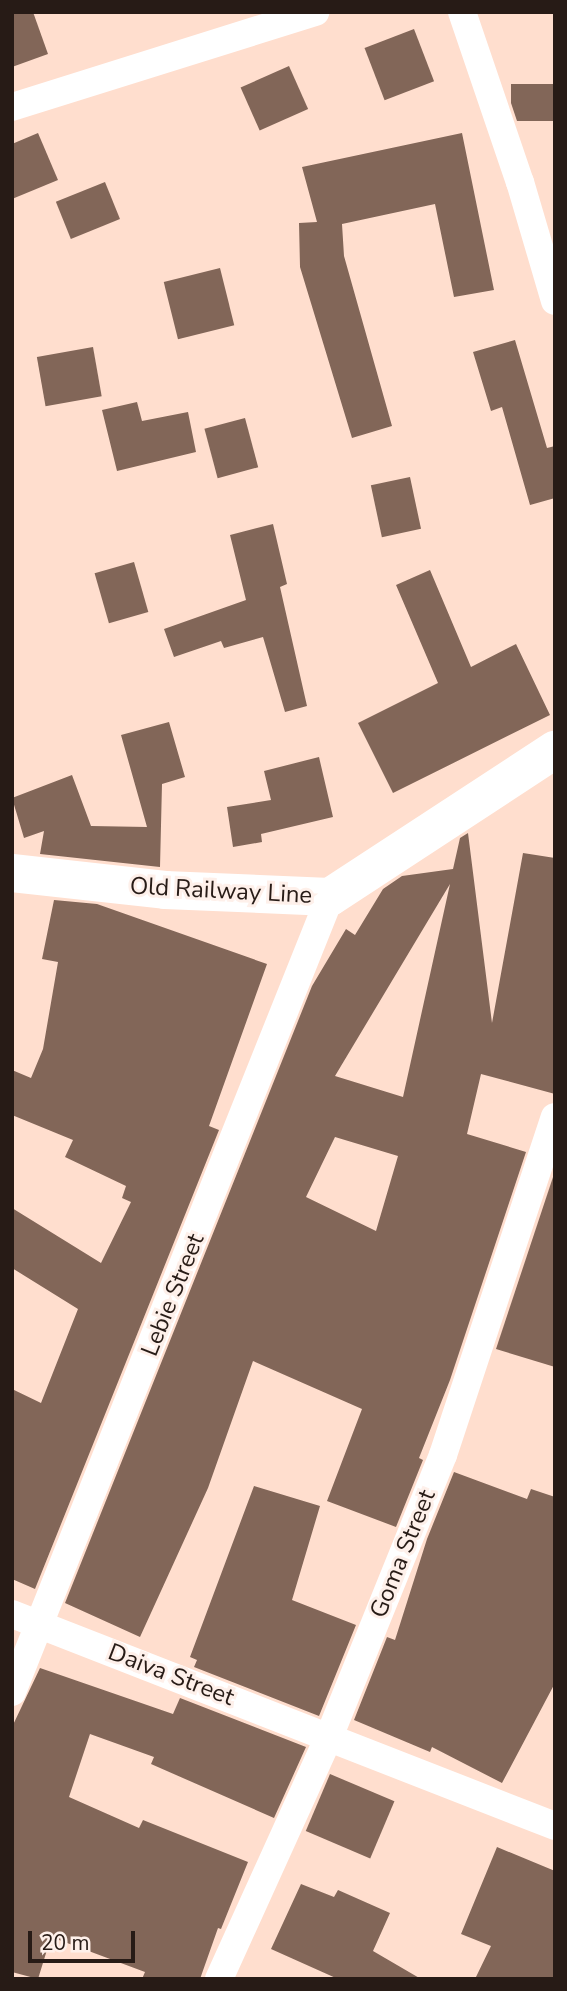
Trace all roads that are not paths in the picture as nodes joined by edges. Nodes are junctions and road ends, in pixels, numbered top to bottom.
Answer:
1 (316, 12) edge
2 (462, 12) edge
3 (12, 107) edge
4 (555, 301) edge
5 (555, 750) edge
6 (12, 873) edge
7 (330, 897) junction
8 (555, 1116) edge
9 (12, 1614) edge
10 (40, 1625) junction
11 (12, 1692) edge
12 (329, 1737) junction
13 (555, 1826) edge
14 (219, 1979) edge

1 - 3 street
2 - 4 street
5 - 7 street, Old Railway Line
6 - 7 street, Old Railway Line
7 - 10 street, Lebie Street
8 - 12 street, Goma Street
9 - 10 street, Daiva Street
10 - 11 street, Lebie Street
10 - 12 street, Daiva Street
12 - 13 street, Daiva Street
12 - 14 street, Goma Street

